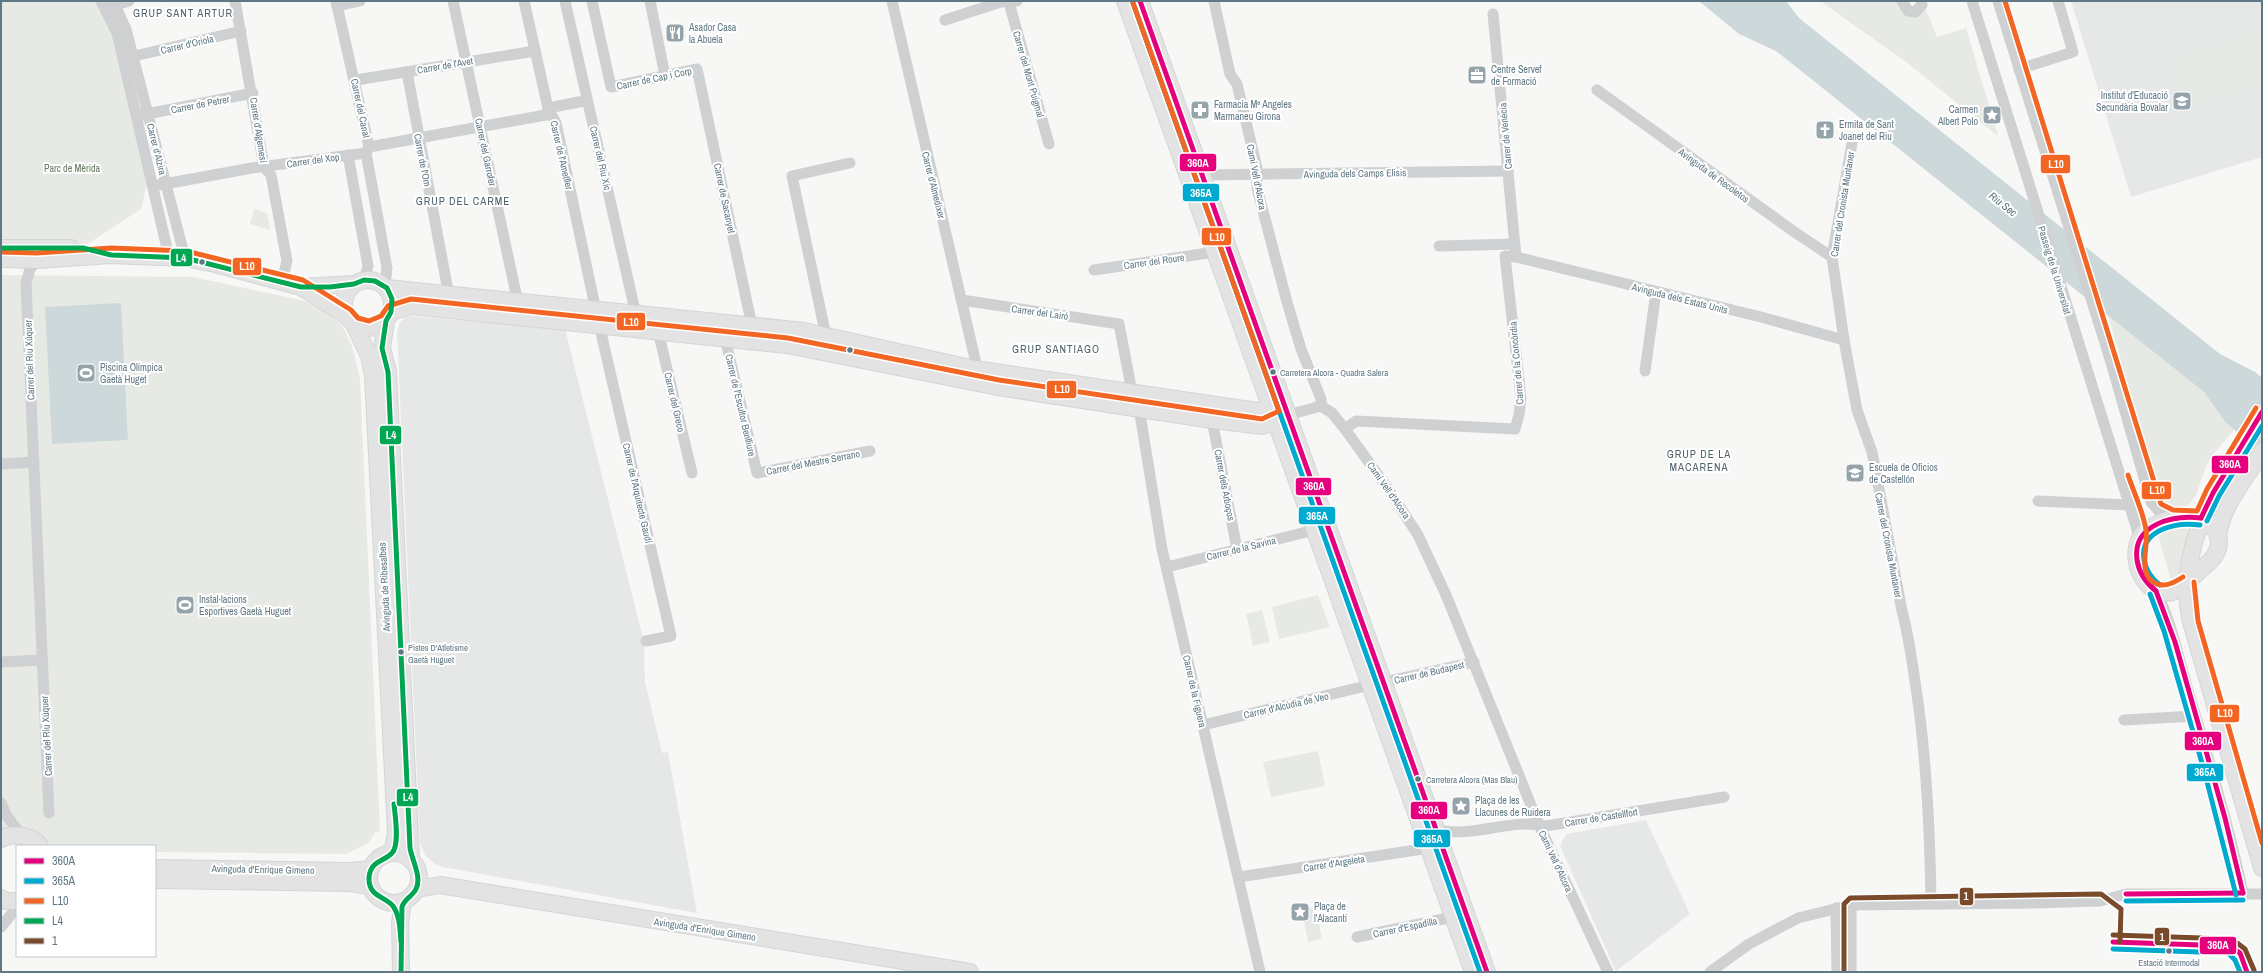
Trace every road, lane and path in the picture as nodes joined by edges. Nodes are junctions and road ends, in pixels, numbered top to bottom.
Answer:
1 (129, 1) edge
2 (235, 1) edge
3 (360, 1) edge
4 (453, 1) edge
5 (524, 1) edge
6 (565, 1) edge
7 (592, 1) edge
8 (650, 1) edge
9 (892, 1) edge
10 (1125, 1) edge
11 (1140, 1) edge
12 (1214, 1) edge
13 (1902, 1) edge
14 (1921, 1) edge
15 (1972, 1) edge
16 (1998, 1) edge
17 (2058, 1) edge
18 (1013, 2) edge
19 (108, 4) edge
20 (337, 4) edge
21 (1493, 14) dead end
22 (945, 20) dead end
23 (241, 31) junction
24 (535, 50) junction
25 (128, 58) junction
26 (466, 61) junction
27 (697, 69) joint
28 (2019, 69) junction
29 (406, 72) junction
30 (666, 76) junction
31 (356, 80) junction
32 (1597, 90) dead end
33 (253, 93) junction
34 (584, 101) dead end
35 (550, 111) junction
36 (143, 115) junction
37 (481, 127) junction
38 (419, 138) junction
39 (1852, 143) dead end
40 (1049, 144) dead end
41 (367, 150) junction
42 (348, 156) junction
43 (850, 163) dead end
44 (264, 167) junction
45 (1508, 171) junction
46 (1256, 174) junction
47 (1202, 175) junction
48 (166, 183) junction
49 (154, 185) junction
50 (1515, 244) junction
51 (1439, 246) dead end
52 (1, 248) edge
53 (1215, 252) junction
54 (1, 254) edge
55 (39, 254) junction
56 (1516, 257) junction
57 (1832, 257) junction
58 (177, 258) junction
59 (1, 259) edge
60 (1094, 270) dead end
61 (282, 281) junction
62 (359, 282) junction
63 (301, 287) junction
64 (386, 287) junction
65 (1656, 292) junction
66 (449, 296) junction
67 (962, 300) junction
68 (516, 310) junction
69 (636, 315) junction
70 (389, 317) junction
71 (597, 317) junction
72 (351, 320) junction
73 (657, 324) junction
74 (752, 326) junction
75 (723, 331) junction
76 (804, 331) junction
77 (826, 336) junction
78 (1844, 340) junction
79 (801, 348) junction
80 (825, 352) junction
81 (975, 369) junction
82 (1645, 371) dead end
83 (1132, 392) junction
84 (1321, 406) junction
85 (1139, 408) junction
86 (2262, 412) edge
87 (1278, 415) junction
88 (1212, 420) junction
89 (1345, 429) junction
90 (870, 451) dead end
91 (2261, 452) edge
92 (34, 462) junction
93 (1, 464) edge
94 (692, 473) dead end
95 (757, 473) joint
96 (2038, 501) dead end
97 (2130, 505) junction
98 (2176, 518) junction
99 (2201, 518) junction
100 (1314, 530) junction
101 (2218, 536) junction
102 (2140, 539) junction
103 (1237, 549) junction
104 (1167, 567) junction
105 (2187, 583) junction
106 (2156, 590) junction
107 (646, 642) dead end
108 (42, 660) junction
109 (1, 662) edge
110 (1474, 662) junction
111 (1377, 684) junction
112 (2195, 716) junction
113 (2124, 720) dead end
114 (1203, 725) junction
115 (1724, 797) dead end
116 (1, 803) edge
117 (49, 813) dead end
118 (1539, 825) junction
119 (1437, 830) junction
120 (1454, 834) junction
121 (21, 835) junction
122 (1, 838) edge
123 (39, 845) edge
124 (1436, 847) junction
125 (392, 853) junction
126 (156, 868) edge
127 (2262, 868) edge
128 (371, 869) junction
129 (416, 874) junction
130 (1239, 877) junction
131 (156, 880) edge
132 (370, 886) junction
133 (2243, 894) junction
134 (2262, 894) edge
135 (1, 898) edge
136 (16, 901) edge
137 (397, 902) junction
138 (1931, 903) junction
139 (1851, 905) junction
140 (16, 908) edge
141 (1836, 908) junction
142 (1453, 917) junction
143 (1, 927) edge
144 (1357, 937) dead end
145 (401, 972) edge
146 (970, 972) edge
147 (1260, 972) edge
148 (1473, 972) edge
149 (1487, 972) edge
150 (1608, 972) edge
151 (1710, 972) edge
152 (1837, 972) edge
153 (1851, 972) edge

1 - 19 street
2 - 23 street, Carrer d'Algemesí
3 - 20 street
4 - 26 street, Carrer del Garrofer
5 - 24 street, Carrer de l'Ametller
6 - 69 street, Carrer del Riu Xic
7 - 30 street, Carrer de Cap i Corp
8 - 30 street
9 - 67 street, Carrer d'Almedíxer
10 - 53 street
11 - 47 street
12 - 46 street, Camí Vell d'Alcora
13 - 14 street
15 - 97 street, Passeig de la Universitat
16 - 28 street
17 - 28 street
18 - 22 street
18 - 40 street, Carrer del Mont Puigmal
19 - 25 street, Carrer d'Alzira
20 - 31 street, Carrer del Canal
21 - 45 street, Carrer de Venècia
23 - 25 street, Carrer d'Oriola
23 - 33 street, Carrer d'Algemesí
24 - 26 street, Carrer de l'Avet
24 - 35 street, Carrer de l'Ametller
25 - 36 street, Carrer d'Alzira
26 - 29 street, Carrer de l'Avet
26 - 37 street, Carrer del Garrofer
27 - 30 street, Carrer de Cap i Corp
27 - 74 street, Carrer de Sacanyet
28 - 98 street
29 - 31 street, Carrer de l'Avet
29 - 38 street, Carrer de l'Om
31 - 41 street, Carrer del Canal
32 - 57 street, Avinguda de Recoletos
33 - 36 street, Carrer de Petrer
33 - 44 street, Carrer d'Algemesí
34 - 35 street, Carrer del Xop
35 - 37 street, Carrer del Xop
35 - 71 street, Carrer de l'Ametller
36 - 48 street, Carrer d'Alzira
36 - 49 street, Carrer d'Alzira
37 - 38 street, Carrer del Xop
37 - 68 street, Carrer del Garrofer
38 - 41 street, Carrer del Xop
38 - 66 street, Carrer de l'Om
39 - 57 street, Carrer del Cronista Muntaner
41 - 42 street, Carrer del Xop
41 - 64 street, Carrer del Canal
42 - 44 street, Carrer del Xop
42 - 62 street
43 - 77 street
44 - 48 street, Carrer del Xop
44 - 61 street, Carrer d'Algemesí
45 - 46 street, Avinguda dels Camps Elisis
45 - 50 street, Carrer de Venècia
46 - 47 street, Avinguda dels Camps Elisis
46 - 84 street, Camí Vell d'Alcora
47 - 87 street
48 - 49 street, Carrer d'Alzira
48 - 58 street, Carrer d'Alzira
49 - 58 street, Carrer d'Alzira
50 - 51 street
50 - 56 street, Carrer de Venècia
52 - 55 street
53 - 60 street, Carrer del Roure
53 - 87 street
54 - 55 street
55 - 58 street
55 - 59 street
55 - 92 street, Carrer del Riu Xúquer
56 - 65 street, Avinguda dels Estats Units
56 - 89 street, Carrer de la Concòrdia
57 - 78 street, Carrer del Cronista Muntaner
58 - 61 street
61 - 63 street
62 - 63 street
62 - 64 street
62 - 72 street
63 - 72 street
64 - 66 street
64 - 70 street
65 - 78 street, Avinguda dels Estats Units
65 - 82 street
66 - 68 street
67 - 81 street, Carrer d'Almedíxer
67 - 83 street, Carrer del Lairó
68 - 70 street
68 - 71 street
69 - 71 street
69 - 73 street
70 - 72 street
70 - 129 street, Avinguda de Ribesalbes
71 - 73 street
71 - 107 street, Carrer de l'Arquitecte Gaudí
72 - 125 street, Avinguda de Ribesalbes
73 - 75 street
73 - 94 street, Carrer del Greco
74 - 75 street
74 - 76 street
75 - 79 street
75 - 95 street, Carrer de l'Escultor Benlliure
76 - 77 street
76 - 79 street
77 - 80 street
77 - 81 street
78 - 138 street, Carrer del Cronista Muntaner
79 - 80 street
80 - 85 street
81 - 83 street
83 - 85 street
83 - 87 street
84 - 87 street
84 - 89 street, Camí Vell d'Alcora
85 - 88 street
85 - 104 street, Carrer de la Figuera
86 - 99 street
87 - 88 street
87 - 100 street
87 - 111 street
88 - 103 street, Carrer dels Arboços
89 - 110 street, Camí Vell d'Alcora
90 - 95 street, Carrer del Mestre Serrano
91 - 101 street
92 - 93 street
92 - 108 street, Carrer del Riu Xúquer
96 - 97 street
97 - 102 street, Passeig de la Universitat
98 - 99 street
98 - 102 street
99 - 101 street
99 - 105 street
100 - 103 street, Carrer de la Savina
100 - 111 street
101 - 105 street
102 - 106 street
103 - 104 street, Carrer de la Savina
104 - 114 street, Carrer de la Figuera
105 - 106 street
105 - 127 street
106 - 112 street
108 - 109 street
108 - 117 street, Carrer del Riu Xúquer
110 - 111 street, Carrer de Budapest
110 - 118 street, Camí Vell d'Alcora
111 - 114 street, Carrer d'Alcúdia de Veo
111 - 119 street
111 - 124 street
112 - 113 street
112 - 133 street
114 - 130 street, Carrer de la Figuera
115 - 118 street, Carrer de Castellfort
116 - 121 street
118 - 120 street, Carrer de Castellfort
118 - 150 street, Camí Vell d'Alcora
119 - 120 street, Carrer de Castellfort
119 - 124 street
120 - 124 street
121 - 122 street
121 - 123 street
124 - 130 street, Carrer d'Argeleta
124 - 142 street
124 - 149 street
125 - 128 street
125 - 129 street
126 - 128 street, Avinguda d'Enrique Gimeno
128 - 132 street
129 - 137 street
129 - 146 street, Avinguda d'Enrique Gimeno
130 - 147 street, Carrer de la Figuera
131 - 132 street, Avinguda d'Enrique Gimeno
132 - 137 street
133 - 134 street
133 - 138 street
135 - 136 street
137 - 145 street
138 - 139 street
139 - 141 street
139 - 153 street
140 - 143 street
141 - 151 street
141 - 152 street
142 - 144 street, Carrer d'Espadilla
142 - 148 street

